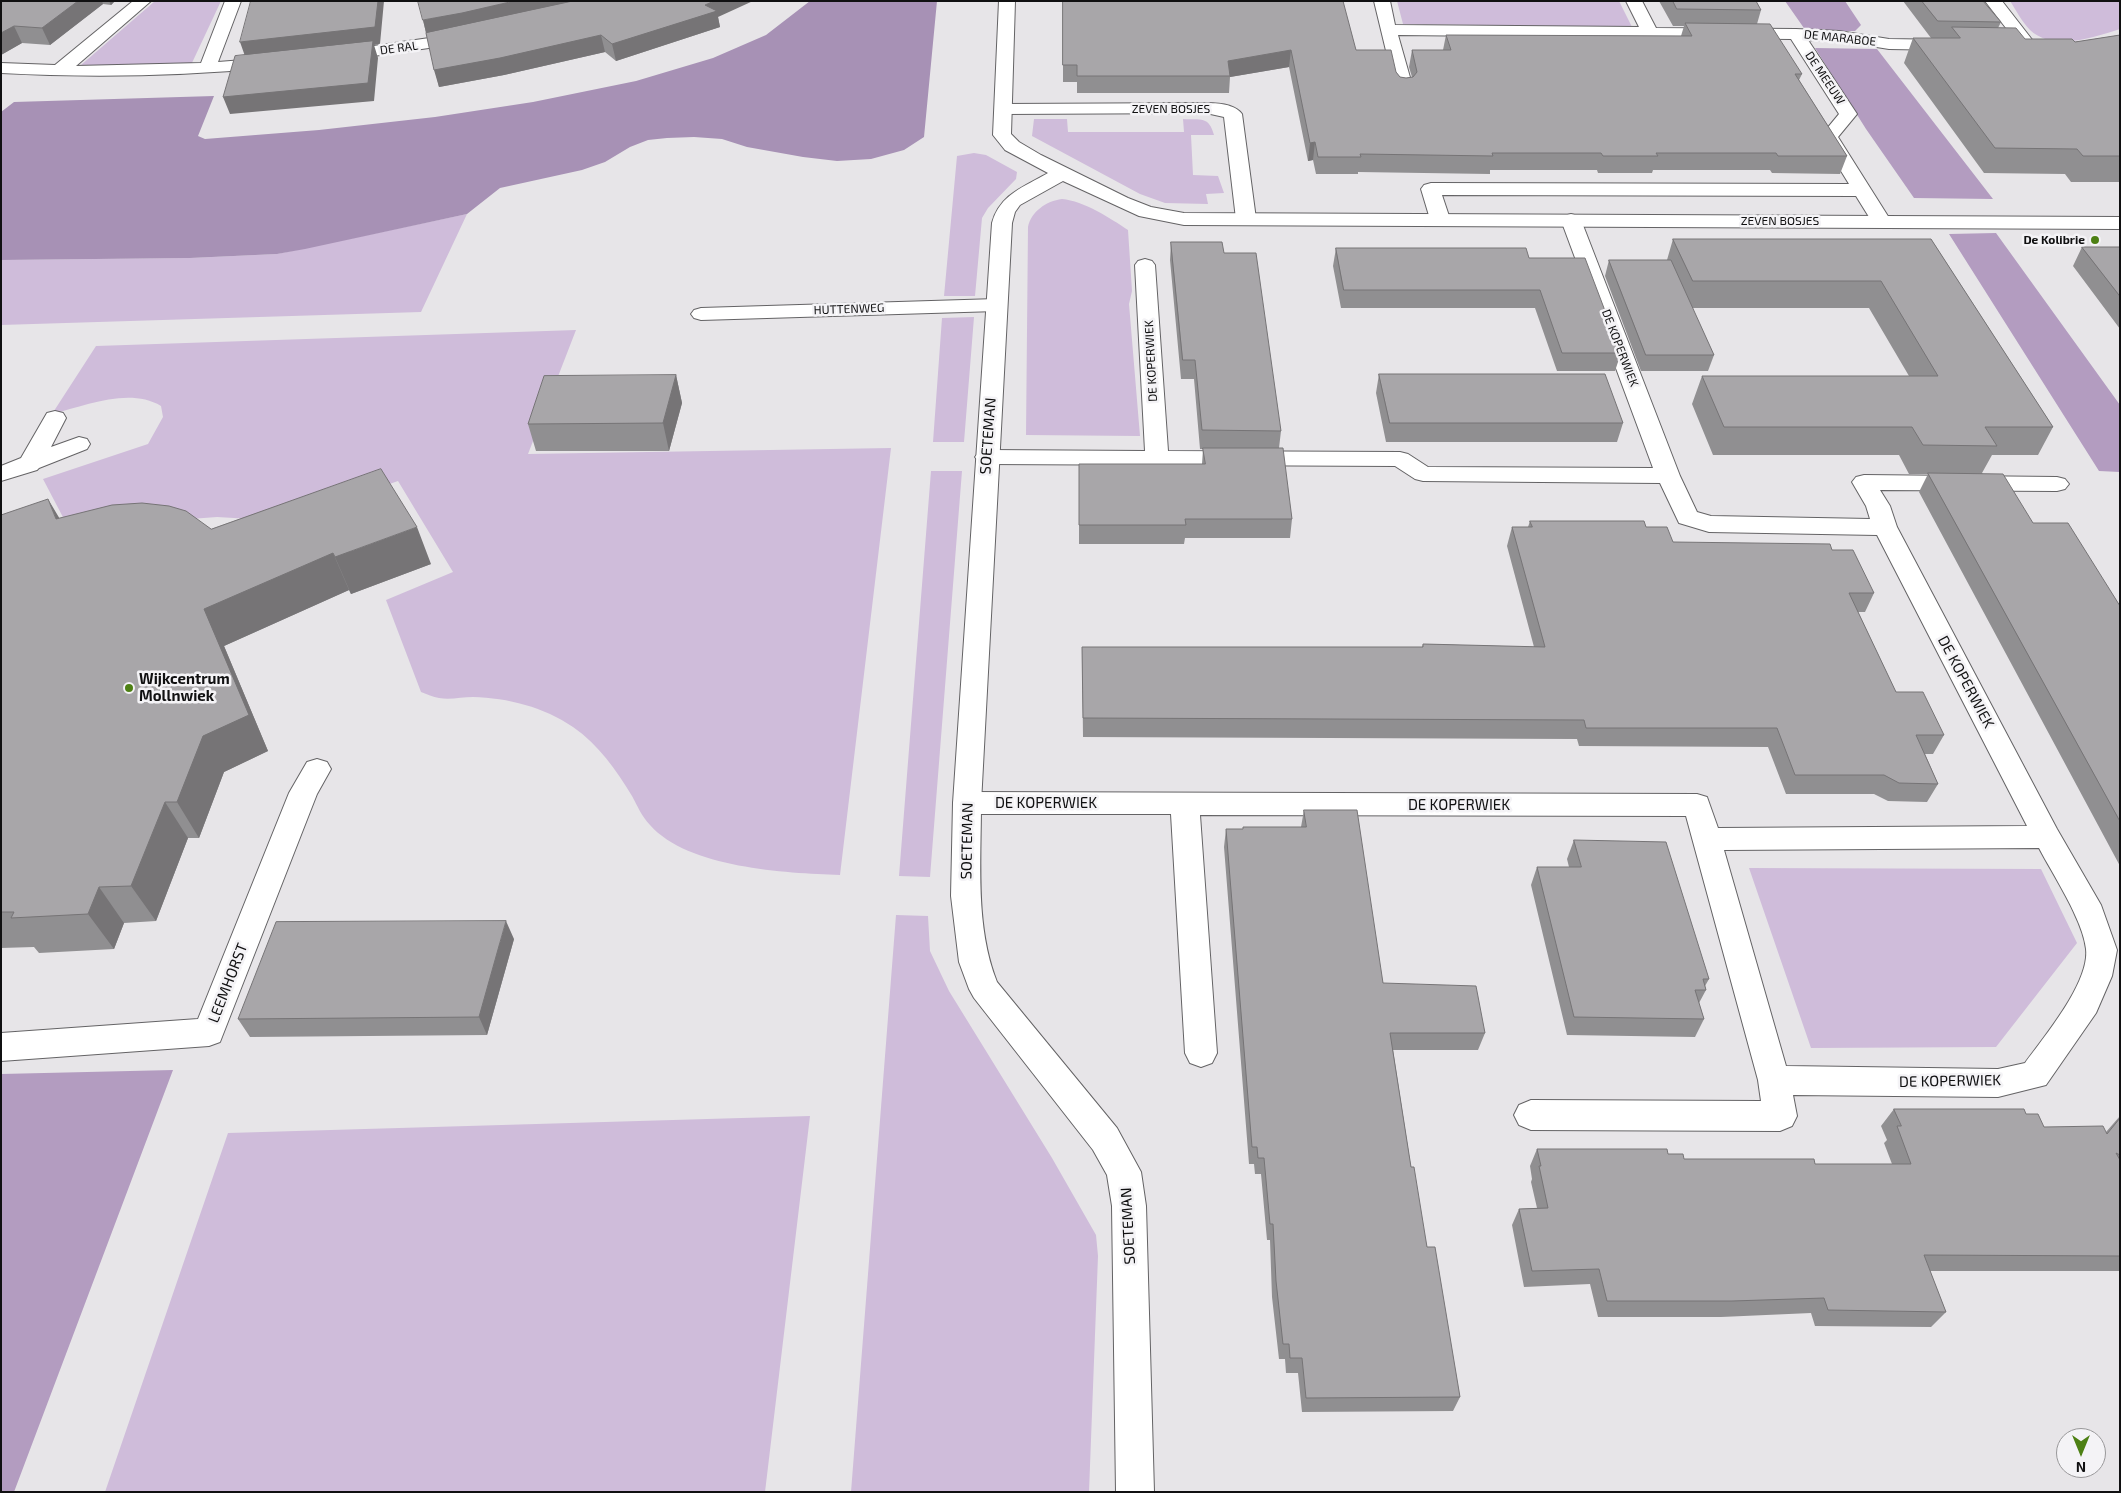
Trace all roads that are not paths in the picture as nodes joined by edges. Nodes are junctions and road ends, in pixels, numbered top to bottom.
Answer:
1 (143, 1) edge
2 (233, 1) edge
3 (1007, 1) edge
4 (1382, 1) edge
5 (1634, 1) edge
6 (1993, 1) edge
7 (1388, 30) junction
8 (1650, 32) junction
9 (1796, 34) junction
10 (480, 35) edge
11 (1969, 45) edge
12 (2009, 45) edge
13 (2028, 46) junction
14 (2047, 46) edge
15 (322, 58) edge
16 (284, 62) edge
17 (1, 68) edge
18 (207, 69) junction
19 (59, 71) junction
20 (1404, 88) edge
21 (1004, 109) junction
22 (1063, 173) junction
23 (1862, 190) junction
24 (1246, 218) junction
25 (1440, 220) junction
26 (1571, 220) junction
27 (1881, 222) junction
28 (2120, 223) edge
29 (1145, 265) dead end
30 (997, 305) junction
31 (701, 314) dead end
32 (55, 418) dead end
33 (79, 444) dead end
34 (987, 457) junction
35 (1157, 457) junction
36 (30, 465) junction
37 (1, 474) edge
38 (1668, 476) junction
39 (2057, 484) dead end
40 (1885, 527) junction
41 (317, 769) dead end
42 (967, 803) junction
43 (1185, 804) junction
44 (2047, 836) junction
45 (1707, 839) junction
46 (1, 1047) edge
47 (1201, 1052) dead end
48 (1774, 1080) junction
49 (1531, 1115) dead end
50 (1135, 1492) edge

1 - 19 street
2 - 18 street
3 - 21 street, ZEVEN BOSJES
4 - 7 street
5 - 8 street
6 - 13 street
7 - 8 street, DE MARABOE
7 - 20 street
8 - 9 street, DE MARABOE
9 - 11 street, DE MARABOE
9 - 23 street, DE MEEUW
10 - 15 street, DE RAL
12 - 13 street
13 - 14 street
16 - 18 street
17 - 19 street
18 - 19 street
21 - 22 street, ZEVEN BOSJES
21 - 24 street, ZEVEN BOSJES
22 - 24 street, ZEVEN BOSJES
22 - 30 street, SOETEMAN
23 - 25 street
23 - 27 street, DE MEEUW
24 - 25 street, ZEVEN BOSJES
25 - 26 street, ZEVEN BOSJES
26 - 27 street, ZEVEN BOSJES
26 - 38 street, DE KOPERWIEK
27 - 28 street, ZEVEN BOSJES
29 - 35 street, DE KOPERWIEK
30 - 31 street, HUTTENWEG
30 - 34 street, SOETEMAN
32 - 36 street
33 - 36 street
34 - 35 street
34 - 42 street, SOETEMAN
35 - 38 street
36 - 37 street
38 - 40 street, DE KOPERWIEK
39 - 40 street, DE KOPERWIEK
40 - 44 street, DE KOPERWIEK
41 - 46 street, LEEMHORST
42 - 43 street, DE KOPERWIEK
42 - 50 street, SOETEMAN
43 - 45 street, DE KOPERWIEK
43 - 47 street
44 - 45 street
44 - 48 street, DE KOPERWIEK
45 - 48 street, DE KOPERWIEK
48 - 49 street, DE KOPERWIEK

